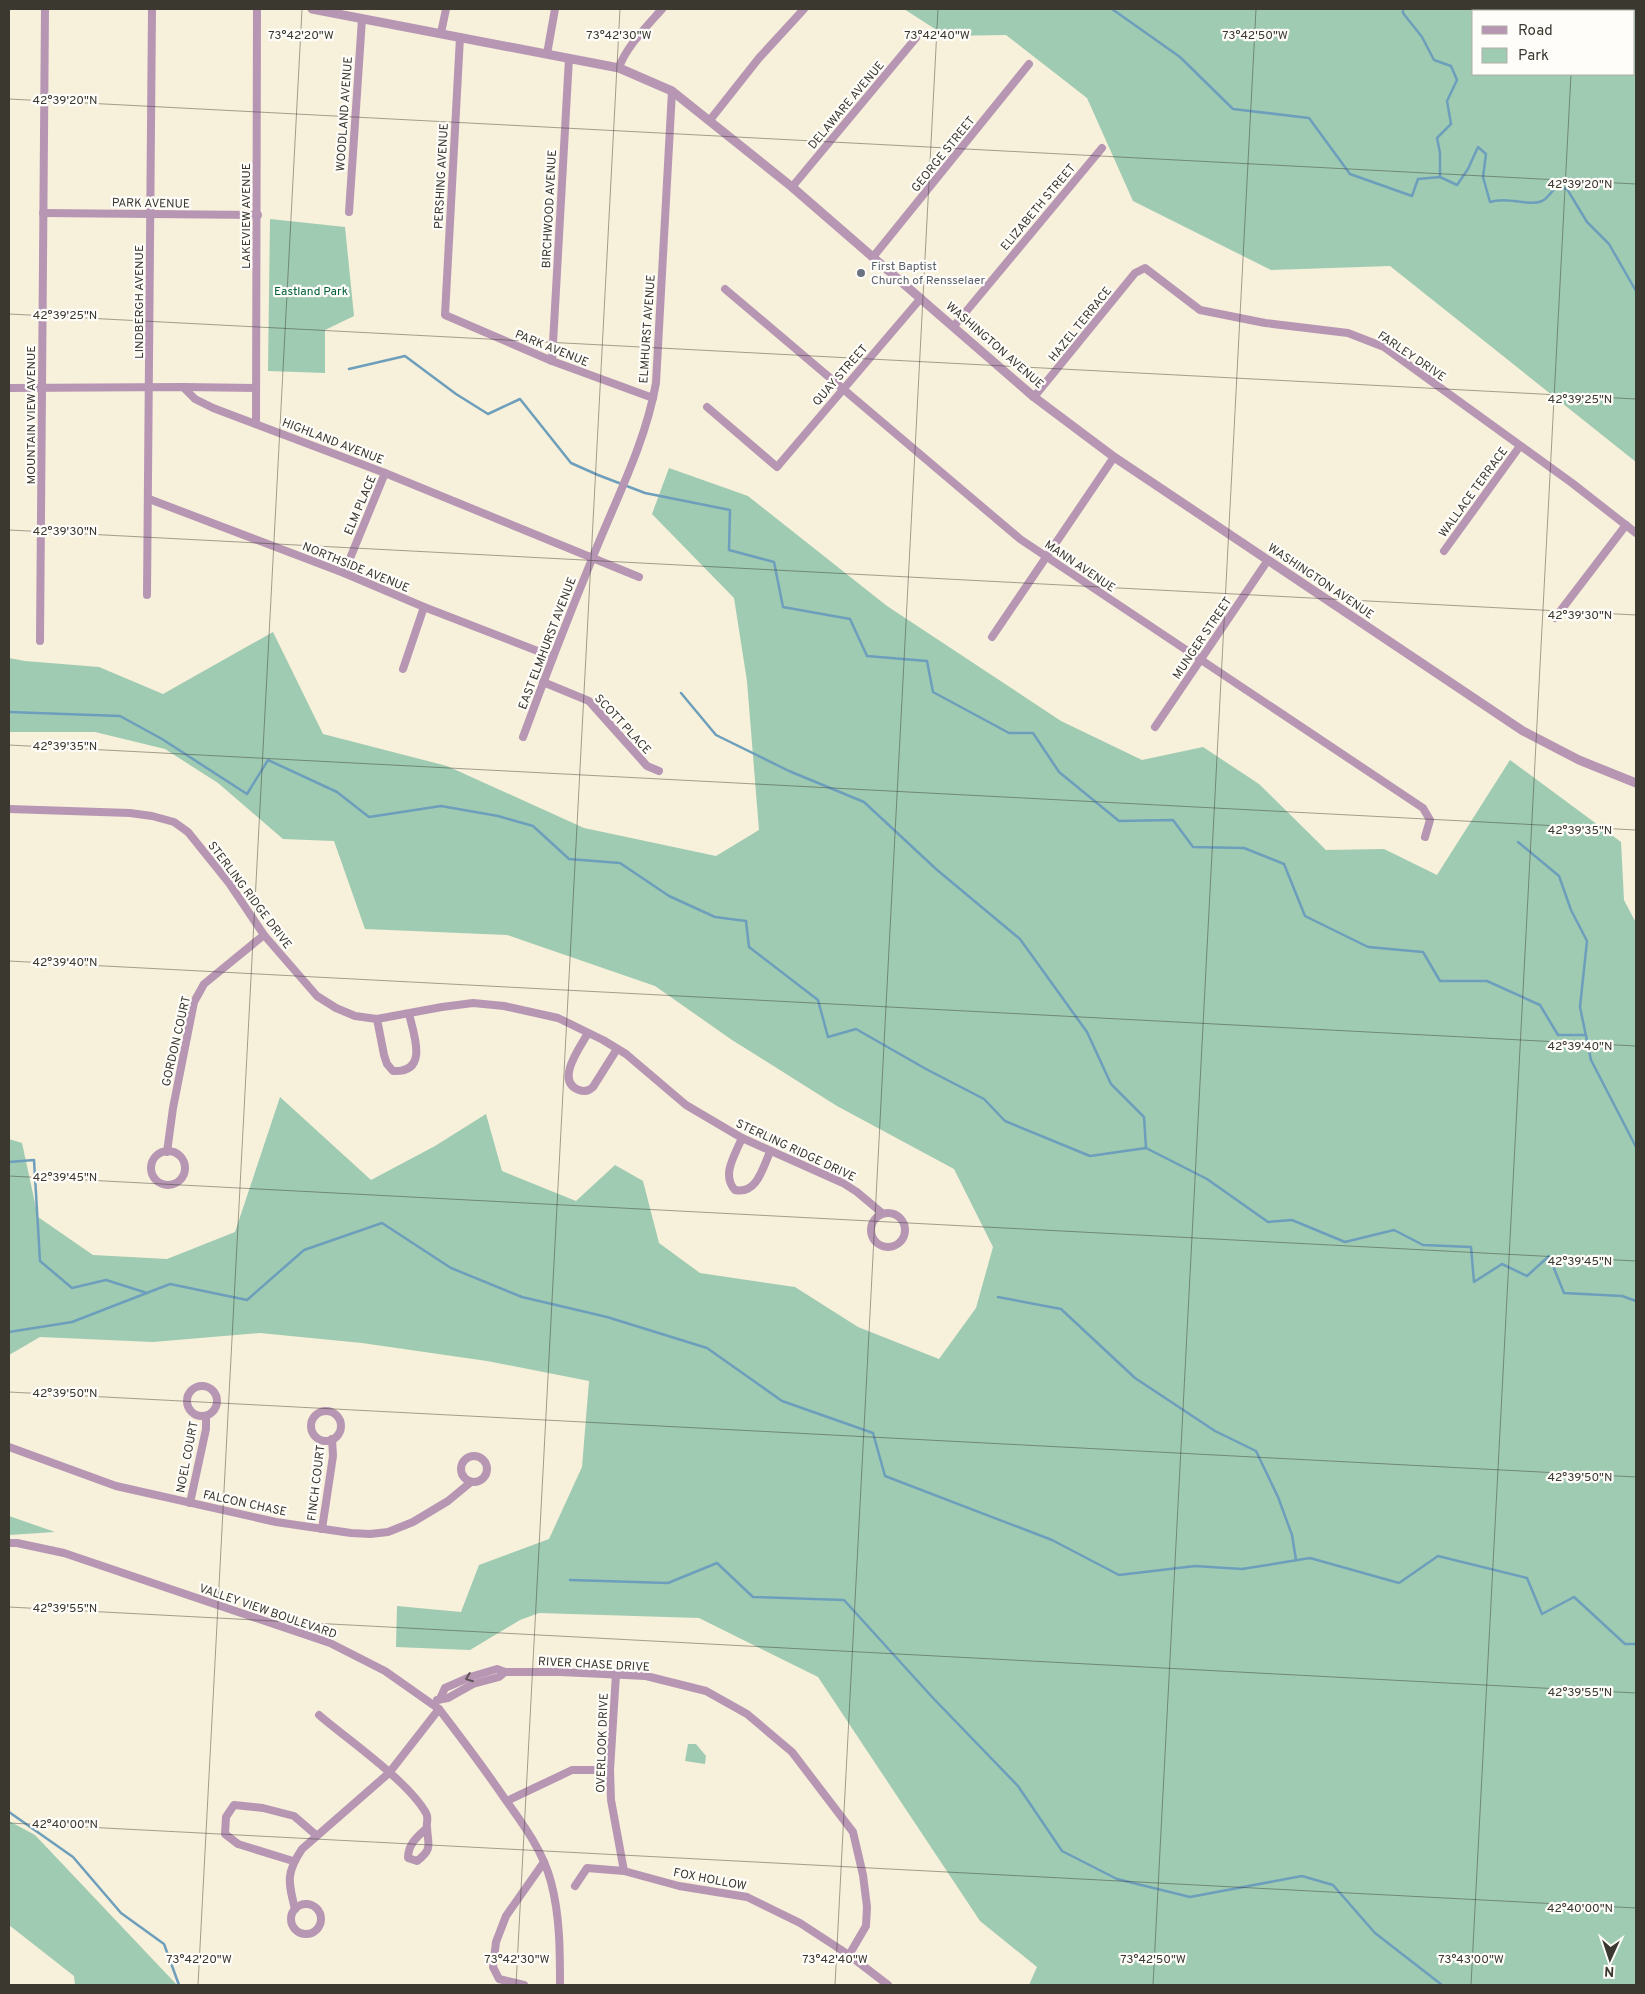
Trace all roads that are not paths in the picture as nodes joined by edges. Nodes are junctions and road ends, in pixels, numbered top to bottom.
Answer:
1 (45, 9) edge
2 (152, 9) edge
3 (257, 9) edge
4 (312, 9) edge
5 (446, 9) edge
6 (555, 9) edge
7 (662, 9) edge
8 (804, 9) edge
9 (338, 11) edge
10 (362, 19) junction
11 (441, 33) junction
12 (460, 37) junction
13 (916, 38) dead end
14 (547, 54) junction
15 (569, 58) junction
16 (1029, 64) dead end
17 (619, 68) junction
18 (672, 91) junction
19 (710, 120) junction
20 (1102, 148) dead end
21 (792, 188) junction
22 (349, 212) dead end
23 (43, 213) junction
24 (150, 214) junction
25 (258, 216) junction
26 (873, 257) junction
27 (1145, 268) joint
28 (725, 289) dead end
29 (921, 298) junction
30 (445, 315) joint
31 (954, 326) junction
32 (552, 361) junction
33 (43, 387) junction
34 (9, 388) edge
35 (149, 388) junction
36 (183, 388) junction
37 (256, 388) junction
38 (843, 388) junction
39 (1034, 397) junction
40 (653, 398) junction
41 (707, 407) dead end
42 (256, 424) junction
43 (1520, 446) junction
44 (1114, 457) junction
45 (386, 473) junction
46 (149, 499) junction
47 (1626, 525) junction
48 (1636, 533) edge
49 (1444, 551) dead end
50 (592, 558) junction
51 (1047, 558) junction
52 (1268, 560) junction
53 (344, 573) junction
54 (639, 577) dead end
55 (147, 595) dead end
56 (424, 608) junction
57 (1555, 618) dead end
58 (992, 637) dead end
59 (40, 641) dead end
60 (554, 657) junction
61 (1200, 660) junction
62 (403, 669) dead end
63 (544, 682) junction
64 (1155, 727) dead end
65 (523, 737) dead end
66 (659, 771) dead end
67 (1636, 783) edge
68 (9, 809) edge
69 (1425, 837) dead end
70 (264, 935) junction
71 (409, 1014) junction
72 (377, 1019) junction
73 (588, 1033) junction
74 (617, 1049) junction
75 (742, 1138) junction
76 (167, 1152) junction
77 (770, 1152) junction
78 (882, 1213) junction
79 (206, 1416) junction
80 (332, 1439) dead end
81 (9, 1447) edge
82 (471, 1482) dead end
83 (190, 1503) junction
84 (322, 1529) junction
85 (9, 1543) edge
86 (616, 1674) junction
87 (432, 1703) junction
88 (439, 1709) junction
89 (318, 1715) dead end
90 (610, 1770) junction
91 (389, 1773) junction
92 (507, 1801) junction
93 (427, 1828) dead end
94 (316, 1835) junction
95 (294, 1861) junction
96 (544, 1862) junction
97 (624, 1871) junction
98 (575, 1886) dead end
99 (295, 1908) junction
100 (849, 1955) junction
101 (524, 1985) edge
102 (560, 1985) edge
103 (888, 1985) edge

1 - 23 street, MOUNTAIN VIEW AVENUE
2 - 24 street, LINDBERGH AVENUE
3 - 25 street, LAKEVIEW AVENUE
4 - 9 street, WASHINGTON AVENUE
5 - 11 street
6 - 14 street
7 - 17 street
8 - 19 street
9 - 10 street, WASHINGTON AVENUE
10 - 11 street, WASHINGTON AVENUE
10 - 22 street, WOODLAND AVENUE
11 - 12 street, WASHINGTON AVENUE
12 - 14 street, WASHINGTON AVENUE
12 - 30 street, PERSHING AVENUE
13 - 21 street, DELAWARE AVENUE
14 - 15 street, WASHINGTON AVENUE
15 - 17 street, WASHINGTON AVENUE
15 - 32 street, BIRCHWOOD AVENUE
16 - 26 street, GEORGE STREET
17 - 18 street, WASHINGTON AVENUE
18 - 19 street, WASHINGTON AVENUE
18 - 40 street, ELMHURST AVENUE
19 - 21 street, WASHINGTON AVENUE
20 - 31 street, ELIZABETH STREET
21 - 26 street, WASHINGTON AVENUE
23 - 24 street, PARK AVENUE
23 - 33 street, MOUNTAIN VIEW AVENUE
24 - 25 street, PARK AVENUE
24 - 35 street, LINDBERGH AVENUE
25 - 37 street, LAKEVIEW AVENUE
26 - 29 street, WASHINGTON AVENUE
27 - 39 street, HAZEL TERRACE
27 - 43 street, FARLEY DRIVE
28 - 38 street, MANN AVENUE
29 - 31 street, WASHINGTON AVENUE
29 - 38 street, QUAY STREET
30 - 32 street, PARK AVENUE
31 - 39 street, WASHINGTON AVENUE
32 - 40 street, PARK AVENUE
33 - 34 street
33 - 35 street
33 - 59 street, MOUNTAIN VIEW AVENUE
35 - 36 street
35 - 46 street, LINDBERGH AVENUE
36 - 37 street
36 - 42 street, HIGHLAND AVENUE
37 - 42 street, LAKEVIEW AVENUE
38 - 41 street, QUAY STREET
38 - 51 street, MANN AVENUE
39 - 44 street, WASHINGTON AVENUE
40 - 50 street, ELMHURST AVENUE
42 - 45 street, HIGHLAND AVENUE
43 - 47 street, FARLEY DRIVE
43 - 49 street, WALLACE TERRACE
44 - 51 street
44 - 52 street, WASHINGTON AVENUE
45 - 50 street, HIGHLAND AVENUE
45 - 53 street, ELM PLACE
46 - 53 street, NORTHSIDE AVENUE
46 - 55 street, LINDBERGH AVENUE
47 - 48 street, FARLEY DRIVE
47 - 57 street
50 - 54 street, HIGHLAND AVENUE
50 - 60 street, EAST ELMHURST AVENUE
51 - 58 street
51 - 61 street, MANN AVENUE
52 - 61 street, MUNGER STREET
52 - 67 street, WASHINGTON AVENUE
53 - 56 street, NORTHSIDE AVENUE
56 - 60 street, NORTHSIDE AVENUE
56 - 62 street
60 - 63 street, EAST ELMHURST AVENUE
61 - 64 street, MUNGER STREET
61 - 69 street, MANN AVENUE
63 - 65 street, EAST ELMHURST AVENUE
63 - 66 street, SCOTT PLACE
68 - 70 street, STERLING RIDGE DRIVE
70 - 72 street, STERLING RIDGE DRIVE
70 - 76 street, GORDON COURT
71 - 72 street, STERLING RIDGE DRIVE
71 - 72 street
71 - 73 street, STERLING RIDGE DRIVE
73 - 74 street, STERLING RIDGE DRIVE
73 - 74 street
74 - 75 street, STERLING RIDGE DRIVE
75 - 77 street, STERLING RIDGE DRIVE
75 - 77 street
76 - 76 street
77 - 78 street, STERLING RIDGE DRIVE
78 - 78 street, STERLING RIDGE DRIVE
79 - 79 street, NOEL COURT
79 - 83 street, NOEL COURT
80 - 84 street, FINCH COURT
81 - 83 street, FALCON CHASE
82 - 84 street, FALCON CHASE
83 - 84 street, FALCON CHASE
85 - 87 street, VALLEY VIEW BOULEVARD
86 - 87 street, RIVER CHASE DRIVE
86 - 90 street, OVERLOOK DRIVE
86 - 100 street, RIVER CHASE DRIVE
87 - 88 street, VALLEY VIEW BOULEVARD
88 - 91 street
88 - 92 street, VALLEY VIEW BOULEVARD
89 - 91 street
90 - 92 street
90 - 97 street, OVERLOOK DRIVE
91 - 93 street
91 - 94 street
92 - 96 street, VALLEY VIEW BOULEVARD
94 - 95 street
94 - 95 street
95 - 99 street
96 - 101 street
96 - 102 street, VALLEY VIEW BOULEVARD
97 - 98 street, FOX HOLLOW
97 - 100 street, FOX HOLLOW
99 - 99 street
100 - 103 street, FOX HOLLOW

